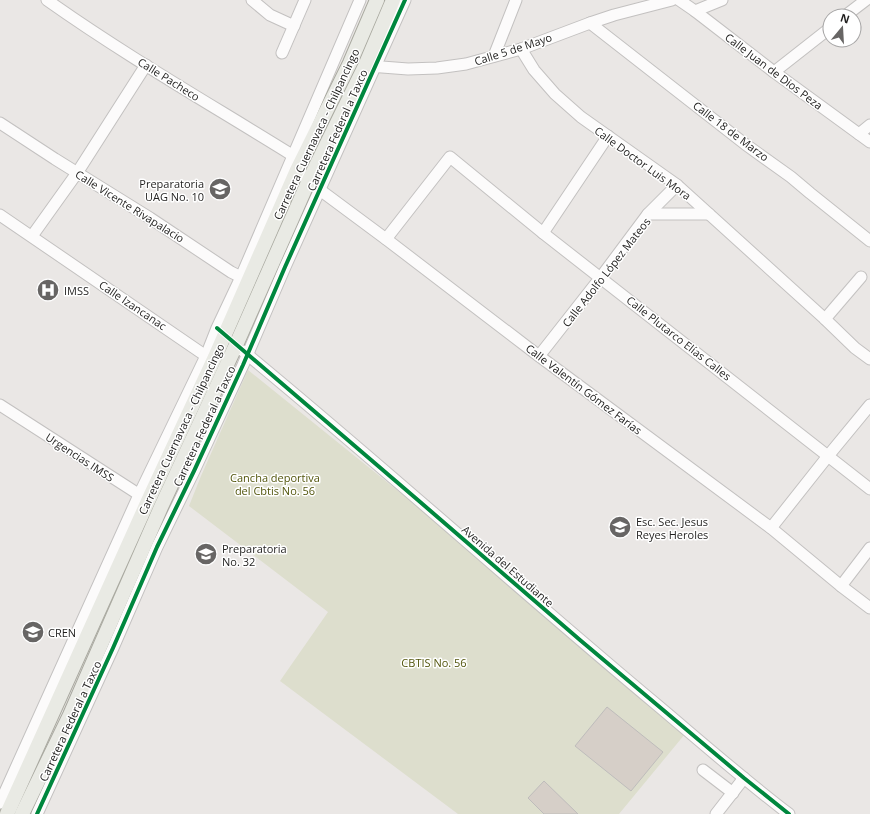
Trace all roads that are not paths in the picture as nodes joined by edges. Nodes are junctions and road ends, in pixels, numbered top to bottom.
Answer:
1 (47, 0) edge
2 (252, 0) edge
3 (305, 0) edge
4 (360, 0) edge
5 (377, 0) edge
6 (393, 0) edge
7 (405, 0) edge
8 (516, 0) edge
9 (672, 0) edge
10 (679, 0) edge
11 (722, 0) edge
12 (866, 0) edge
13 (856, 8) edge
14 (695, 11) junction
15 (590, 23) junction
16 (294, 26) junction
17 (822, 34) edge
18 (521, 49) junction
19 (282, 53) dead end
20 (494, 56) junction
21 (350, 62) junction
22 (146, 65) junction
23 (370, 66) junction
24 (774, 72) junction
25 (0, 123) edge
26 (870, 125) edge
27 (858, 134) junction
28 (608, 136) junction
29 (870, 142) edge
30 (292, 155) junction
31 (298, 170) junction
32 (77, 173) junction
33 (309, 180) junction
34 (677, 185) junction
35 (320, 190) junction
36 (648, 214) junction
37 (709, 214) junction
38 (0, 215) edge
39 (543, 233) junction
40 (32, 236) junction
41 (386, 239) junction
42 (870, 241) edge
43 (256, 252) junction
44 (273, 261) junction
45 (601, 277) junction
46 (861, 277) dead end
47 (245, 279) junction
48 (260, 289) junction
49 (825, 319) junction
50 (221, 331) junction
51 (236, 345) junction
52 (247, 354) junction
53 (206, 356) junction
54 (539, 356) junction
55 (870, 359) edge
56 (194, 392) junction
57 (0, 405) edge
58 (870, 405) edge
59 (202, 419) junction
60 (215, 425) junction
61 (828, 456) junction
62 (870, 489) edge
63 (144, 498) junction
64 (160, 507) junction
65 (771, 528) junction
66 (870, 548) edge
67 (841, 586) junction
68 (870, 608) edge
69 (65, 684) junction
70 (87, 691) junction
71 (703, 770) dead end
72 (744, 778) junction
73 (733, 793) junction
74 (0, 803) edge
75 (776, 810) edge
76 (6, 814) edge
77 (22, 814) edge
78 (37, 814) edge
79 (716, 814) edge
80 (789, 814) edge

1 - 22 street, Calle Pacheco
2 - 16 street
3 - 16 street
4 - 30 street
5 - 21 main road, Carretera Cuernavaca - Chilpancingo
6 - 23 main road, Carretera Cuernavaca - Chilpancingo
7 - 23 street, Carretera Federal a Taxco
8 - 20 street
9 - 15 street, Calle 5 de Mayo
10 - 14 street, Calle Juan de Dios Peza
11 - 14 street
12 - 13 street
14 - 24 street, Calle Juan de Dios Peza
15 - 18 street, Calle 5 de Mayo
15 - 42 street, Calle 18 de Marzo
16 - 19 street
17 - 24 street
18 - 20 street, Calle 5 de Mayo
18 - 28 street, Calle Doctor Luis Mora
20 - 23 street, Calle 5 de Mayo
21 - 23 street, Calle 5 de Mayo
21 - 31 main road, Carretera Cuernavaca - Chilpancingo
22 - 30 street, Calle Pacheco
22 - 32 street
23 - 33 main road, Carretera Cuernavaca - Chilpancingo
23 - 35 street, Carretera Federal a Taxco
24 - 27 street, Calle Juan de Dios Peza
25 - 32 street, Calle Vicente Rivapalacio
26 - 27 street
27 - 29 street, Calle Juan de Dios Peza
28 - 34 street, Calle Doctor Luis Mora
28 - 39 street
30 - 43 street
31 - 33 street, Calle Valentín Gómez Farías
31 - 43 main road, Carretera Cuernavaca - Chilpancingo
32 - 40 street
32 - 47 street, Calle Vicente Rivapalacio
33 - 35 street, Calle Valentín Gómez Farías
33 - 44 main road, Carretera Cuernavaca - Chilpancingo
34 - 36 street
34 - 37 street, Calle Doctor Luis Mora
35 - 41 street, Calle Valentín Gómez Farías
35 - 52 street, Carretera Federal a Taxco
36 - 37 street, Calle Adolfo López Mateos
36 - 45 street, Calle Adolfo López Mateos
37 - 49 street, Calle Doctor Luis Mora
38 - 40 street, Calle Izancanac
39 - 41 street, Calle Plutarco Elías Calles
39 - 45 street, Calle Plutarco Elías Calles
40 - 53 street, Calle Izancanac
41 - 54 street, Calle Valentín Gómez Farías
43 - 44 street
43 - 47 main road, Carretera Cuernavaca - Chilpancingo
44 - 48 main road, Carretera Cuernavaca - Chilpancingo
45 - 54 street, Calle Adolfo López Mateos
45 - 61 street, Calle Plutarco Elías Calles
46 - 49 street
47 - 48 street, Calle Vicente Rivapalacio
47 - 50 main road, Carretera Cuernavaca - Chilpancingo
48 - 51 main road, Carretera Cuernavaca - Chilpancingo
49 - 55 street, Calle Doctor Luis Mora
50 - 51 street, Avenida del Estudiante
50 - 53 street
50 - 56 main road, Carretera Cuernavaca - Chilpancingo
51 - 52 street, Avenida del Estudiante
51 - 59 main road, Carretera Cuernavaca - Chilpancingo
52 - 60 street, Carretera Federal a Taxco
52 - 72 street, Avenida del Estudiante
53 - 56 street
54 - 65 street, Calle Valentín Gómez Farías
56 - 63 main road, Carretera Cuernavaca - Chilpancingo
57 - 63 street, Urgencias IMSS
58 - 61 street
59 - 60 street
59 - 64 main road, Carretera Cuernavaca - Chilpancingo
60 - 70 street, Carretera Federal a Taxco
61 - 62 street, Calle Plutarco Elías Calles
61 - 65 street
63 - 64 street, Urgencias IMSS
63 - 69 main road, Carretera Cuernavaca - Chilpancingo
63 - 74 street
64 - 70 main road, Carretera Cuernavaca - Chilpancingo
65 - 67 street, Calle Valentín Gómez Farías
66 - 67 street
67 - 68 street, Calle Valentín Gómez Farías
69 - 70 street
69 - 76 main road, Carretera Cuernavaca - Chilpancingo
70 - 77 main road, Carretera Cuernavaca - Chilpancingo
70 - 78 street, Carretera Federal a Taxco
71 - 73 street
72 - 73 street
72 - 75 street, Avenida del Estudiante
73 - 79 street
75 - 80 street, Avenida del Estudiante

